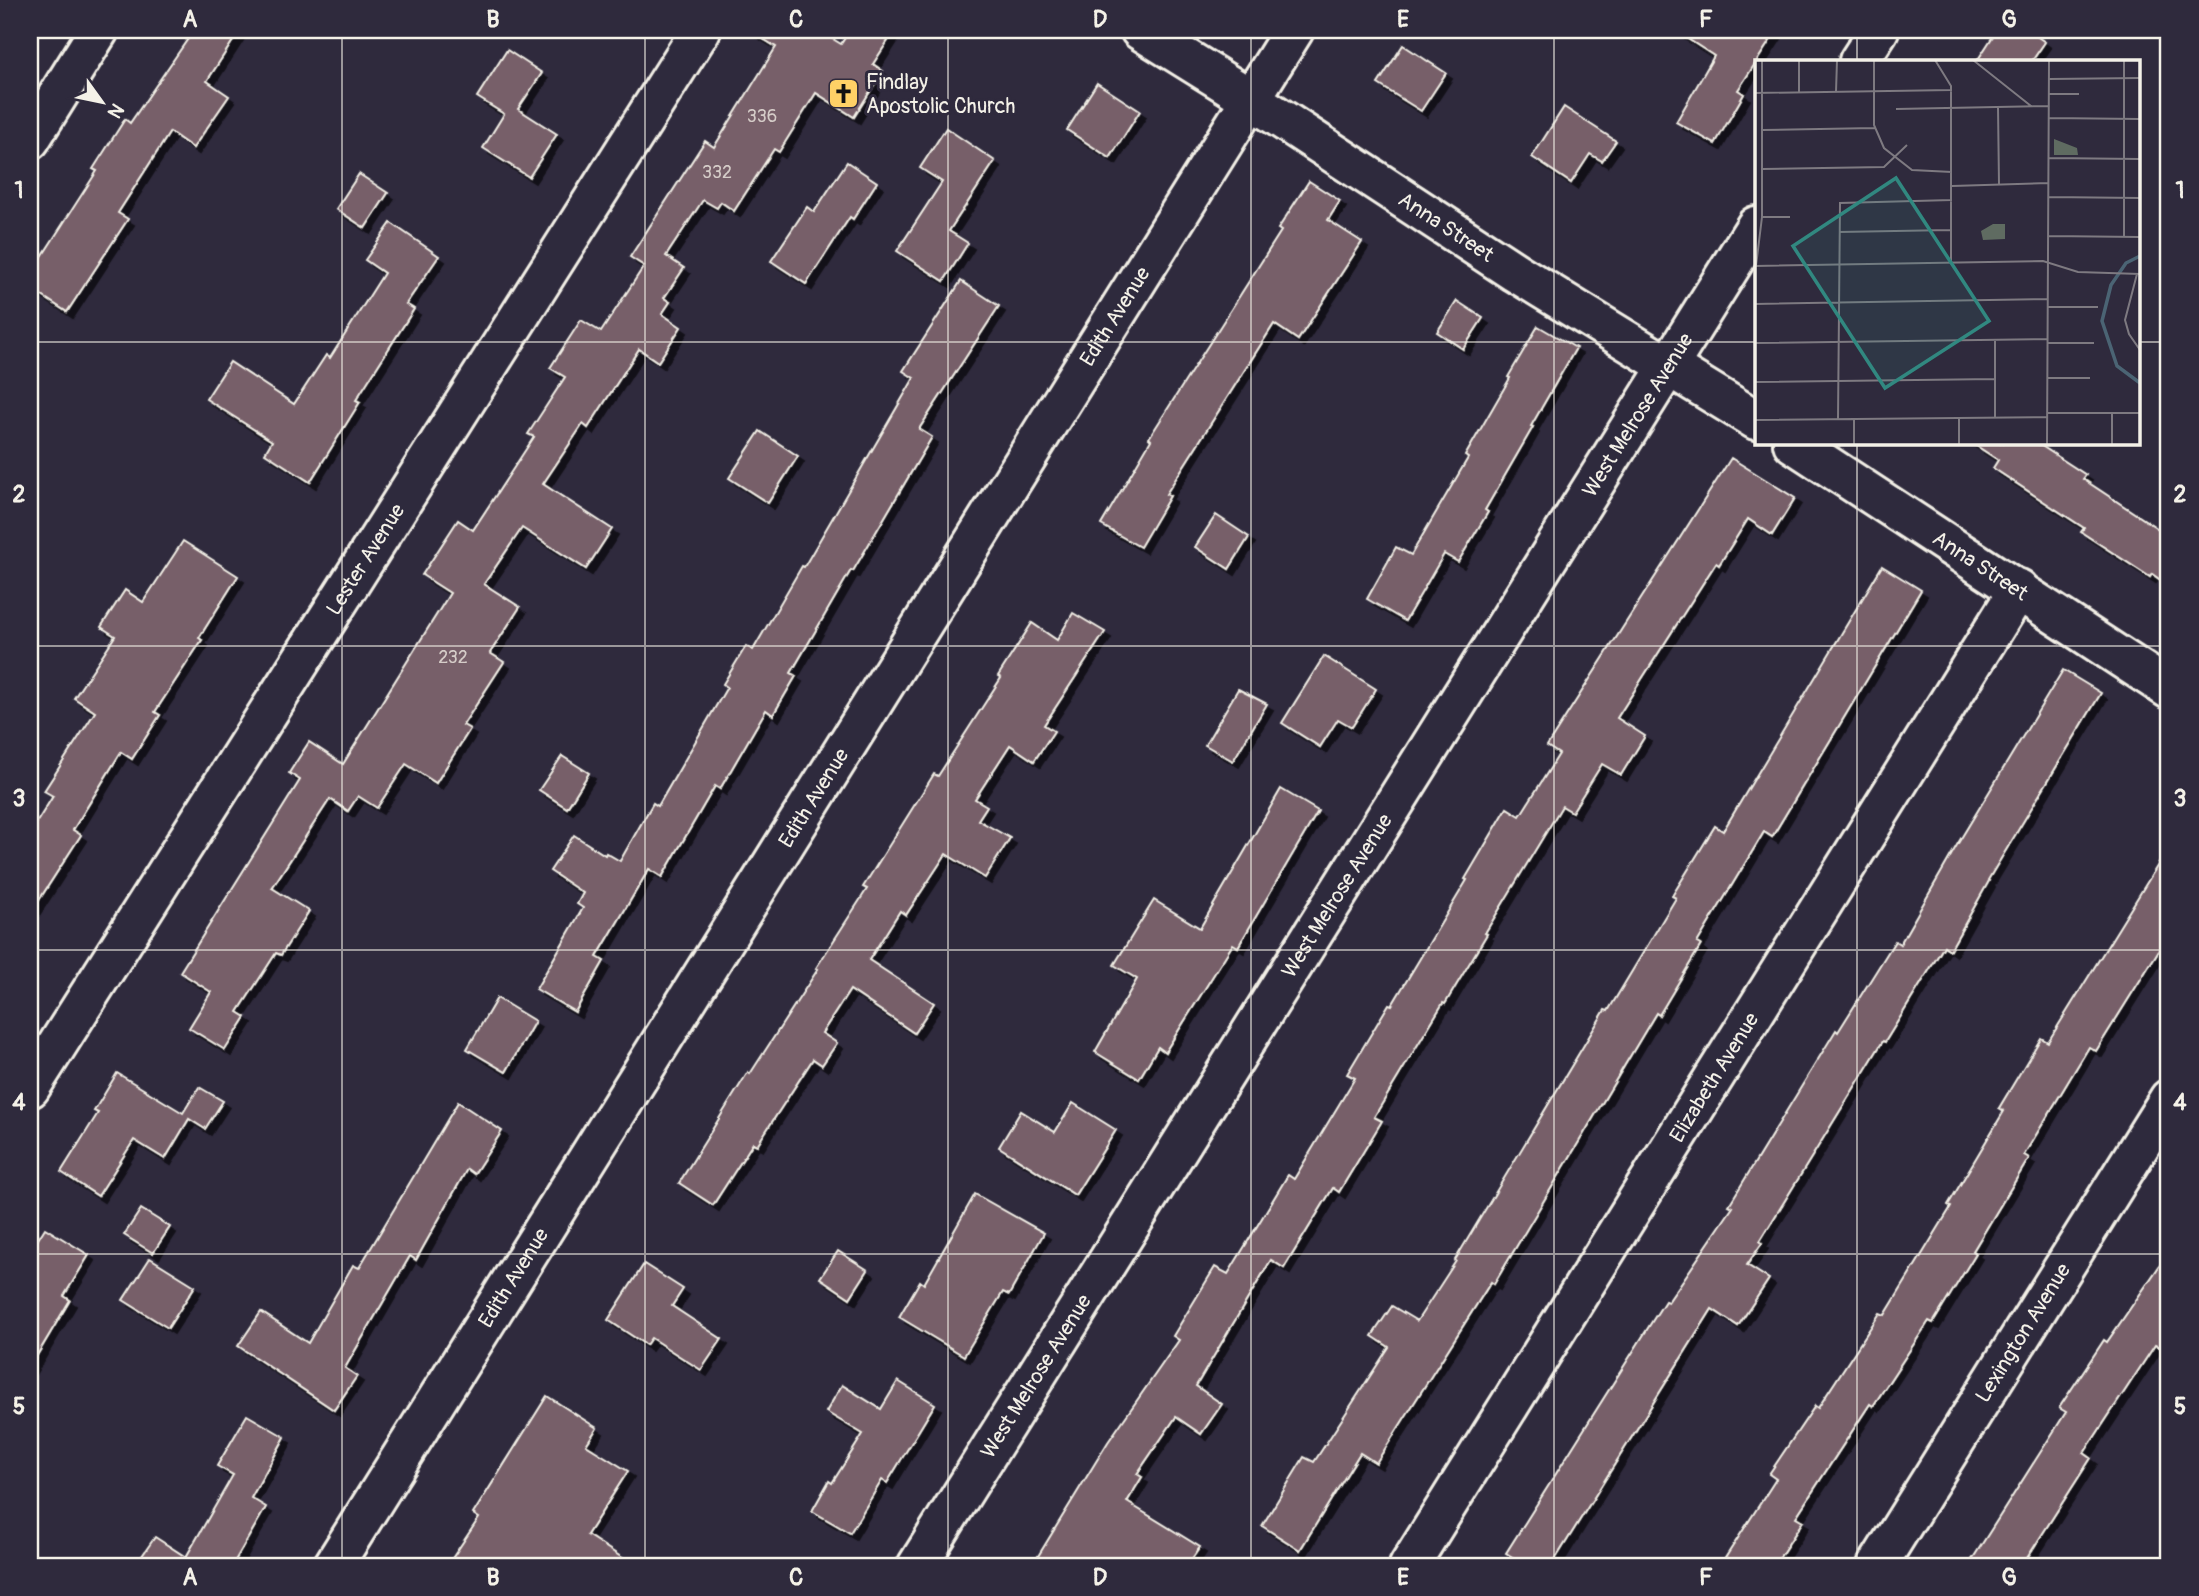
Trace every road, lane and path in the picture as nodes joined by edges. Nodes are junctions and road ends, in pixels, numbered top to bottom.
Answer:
1 (99, 30) edge
2 (701, 30) edge
3 (1140, 30) edge
4 (1294, 30) edge
5 (1879, 30) edge
6 (1860, 60) edge
7 (1251, 99) junction
8 (30, 140) edge
9 (1755, 228) edge
10 (1669, 367) junction
11 (1755, 419) edge
12 (1795, 444) edge
13 (2019, 589) junction
14 (2169, 689) edge
15 (30, 1088) edge
16 (2169, 1099) edge
17 (333, 1566) edge
18 (917, 1566) edge
19 (1409, 1566) edge
20 (1877, 1566) edge

1 - 8 street
2 - 15 street, Lester Avenue
3 - 7 street, Anna Street
4 - 7 street, Edith Avenue
5 - 6 street
7 - 10 street, Anna Street
7 - 17 street, Edith Avenue
9 - 10 street, West Melrose Avenue
10 - 11 street, Anna Street
10 - 18 street, West Melrose Avenue
12 - 13 street, Anna Street
13 - 14 street, Anna Street
13 - 19 street, Elizabeth Avenue
16 - 20 street, Lexington Avenue

